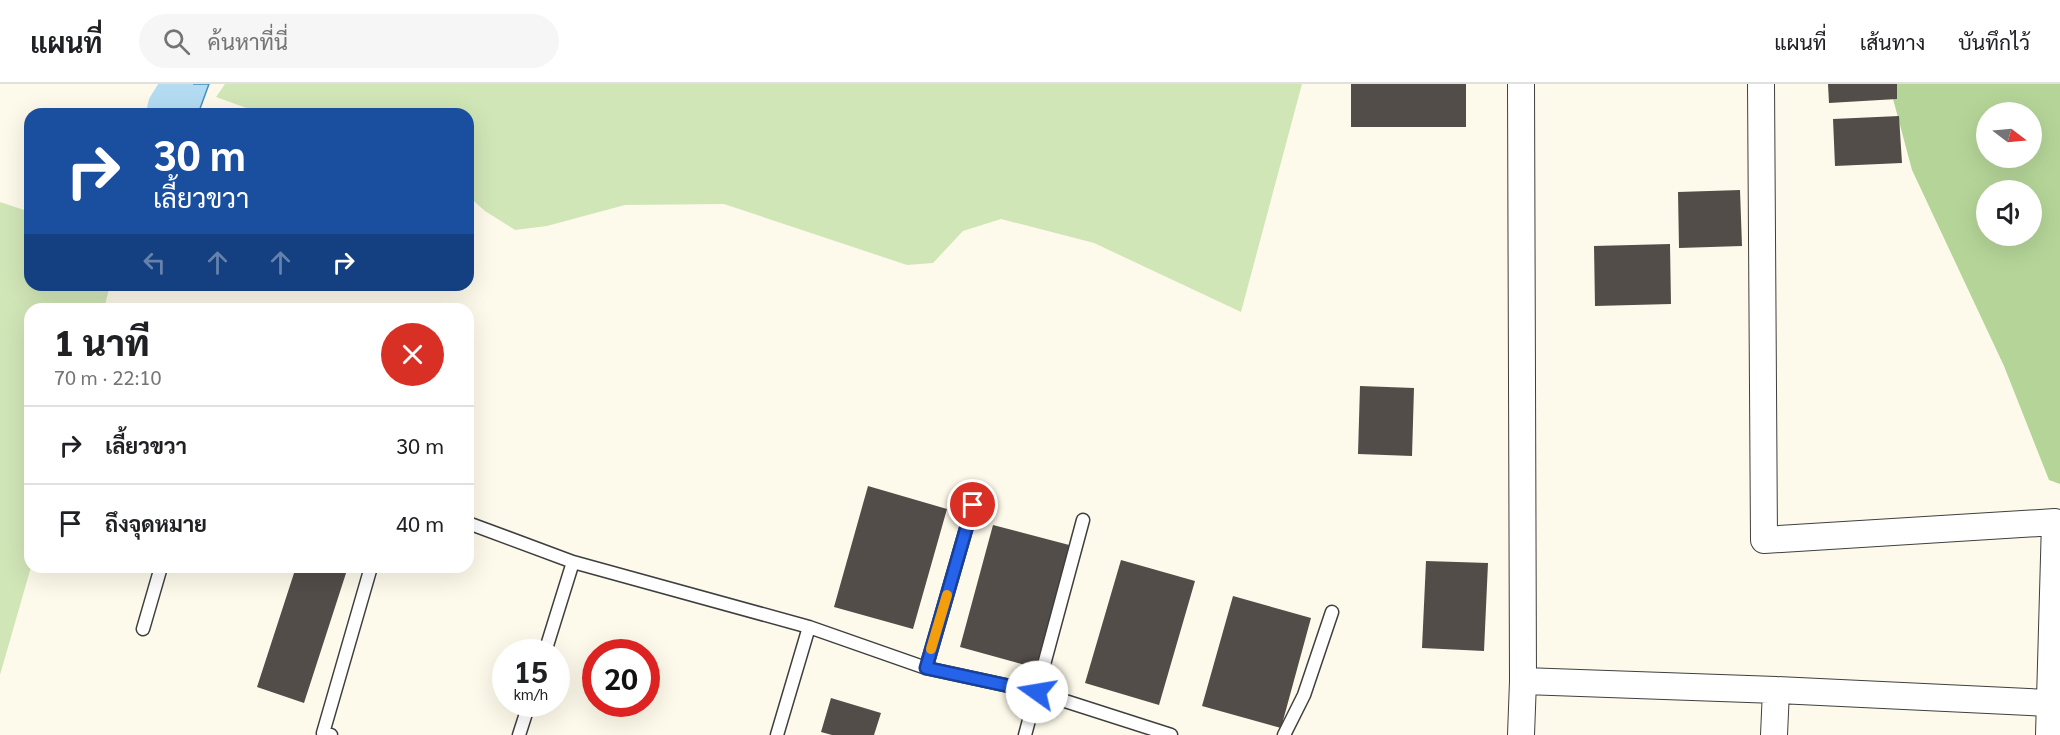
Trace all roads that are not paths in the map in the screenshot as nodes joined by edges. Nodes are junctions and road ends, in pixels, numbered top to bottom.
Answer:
1 (1521, 84) edge
2 (1761, 84) edge
3 (973, 505) dead end
4 (1083, 520) dead end
5 (474, 525) edge
6 (573, 562) junction
7 (159, 573) edge
8 (369, 573) edge
9 (1332, 612) dead end
10 (809, 627) junction
11 (143, 629) dead end
12 (2056, 629) edge
13 (549, 639) edge
14 (926, 668) junction
15 (1523, 681) junction
16 (1776, 690) junction
17 (1037, 692) junction
18 (2050, 703) junction
19 (525, 717) edge
20 (331, 735) edge
21 (519, 735) edge
22 (777, 735) edge
23 (1025, 735) edge
24 (1171, 735) edge
25 (1284, 735) edge
26 (1521, 735) edge
27 (1774, 735) edge
28 (2049, 735) edge

1 - 15 street
2 - 12 street
3 - 14 lane
4 - 17 lane
5 - 6 lane
6 - 10 lane
6 - 13 lane
7 - 11 lane
8 - 20 lane
9 - 25 lane
10 - 14 lane
10 - 22 lane
12 - 18 street
14 - 17 lane
15 - 16 street
15 - 26 street
16 - 18 street
16 - 27 street
17 - 23 lane
17 - 24 lane
18 - 28 street
19 - 21 lane

